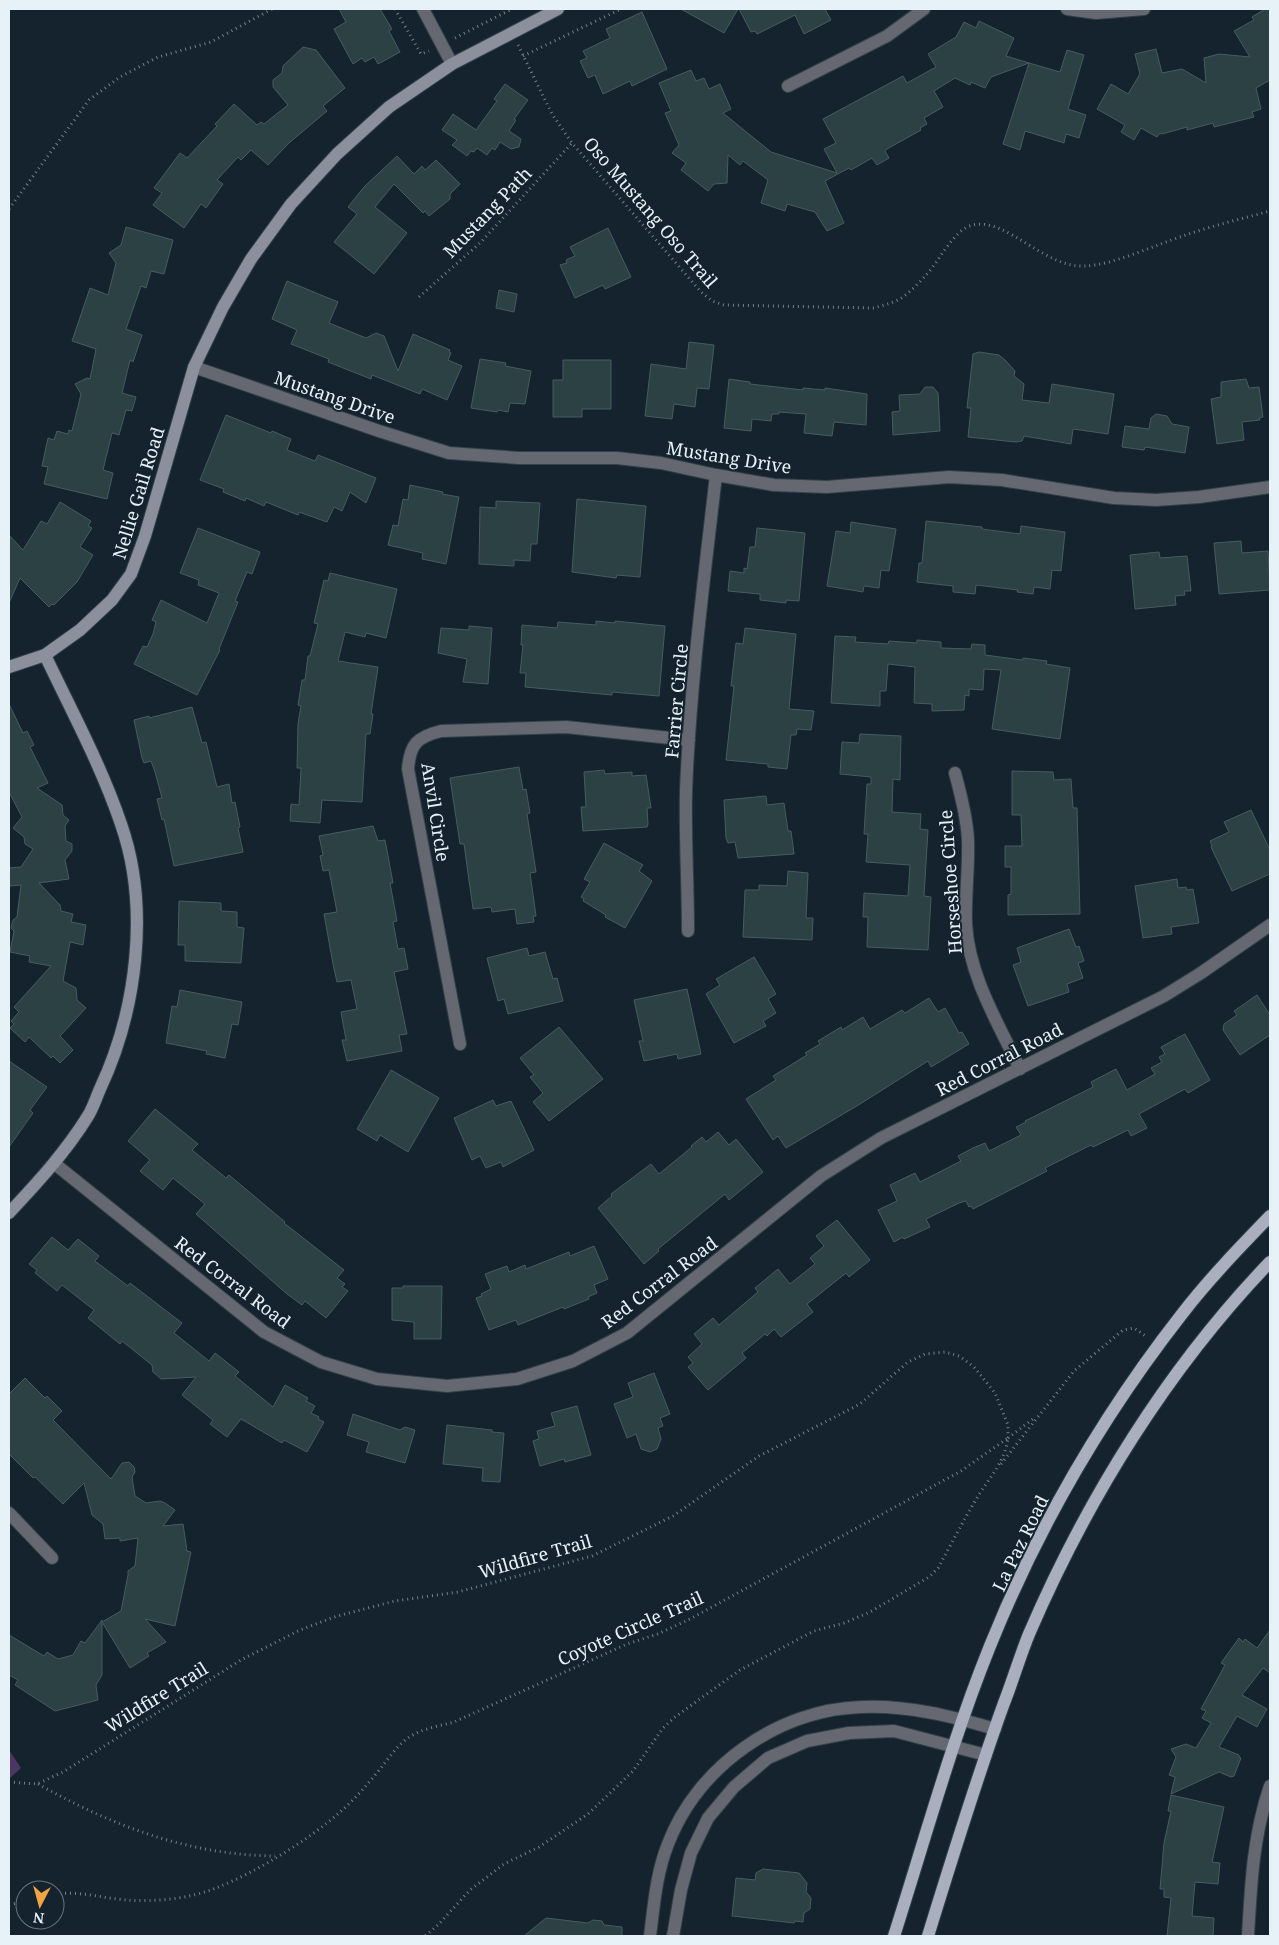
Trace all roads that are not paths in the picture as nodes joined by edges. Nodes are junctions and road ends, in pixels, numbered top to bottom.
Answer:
1 (423, 9) edge
2 (558, 9) edge
3 (924, 9) edge
4 (1067, 9) edge
5 (1144, 9) edge
6 (452, 64) junction
7 (788, 86) dead end
8 (194, 367) junction
9 (716, 475) junction
10 (1270, 487) edge
11 (45, 655) junction
12 (9, 666) edge
13 (689, 740) junction
14 (956, 773) dead end
15 (1270, 925) edge
16 (688, 932) dead end
17 (460, 1044) dead end
18 (1020, 1069) junction
19 (55, 1164) junction
20 (9, 1213) edge
21 (1270, 1216) edge
22 (1270, 1262) edge
23 (9, 1513) edge
24 (52, 1558) dead end
25 (964, 1720) junction
26 (994, 1729) junction
27 (954, 1747) junction
28 (986, 1755) junction
29 (1270, 1786) edge
30 (650, 1936) edge
31 (674, 1936) edge
32 (894, 1936) edge
33 (928, 1936) edge
34 (1248, 1936) edge

1 - 6 street
2 - 6 street, Nellie Gail Road
3 - 7 street
4 - 5 street
6 - 8 street, Nellie Gail Road
8 - 9 street, Mustang Drive
8 - 11 street, Nellie Gail Road
9 - 10 street, Mustang Drive
9 - 13 street, Farrier Circle
11 - 12 street, Nellie Gail Road
11 - 19 street
13 - 16 street, Farrier Circle
13 - 17 street, Anvil Circle
14 - 18 street, Horseshoe Circle
15 - 18 street, Red Corral Road
18 - 19 street, Red Corral Road
19 - 20 street
21 - 25 main road, La Paz Road
22 - 26 main road
23 - 24 street
25 - 26 street
25 - 27 main road, La Paz Road
25 - 30 street
26 - 28 main road
27 - 28 street
27 - 31 street
27 - 32 main road, La Paz Road
28 - 33 main road
29 - 34 street

